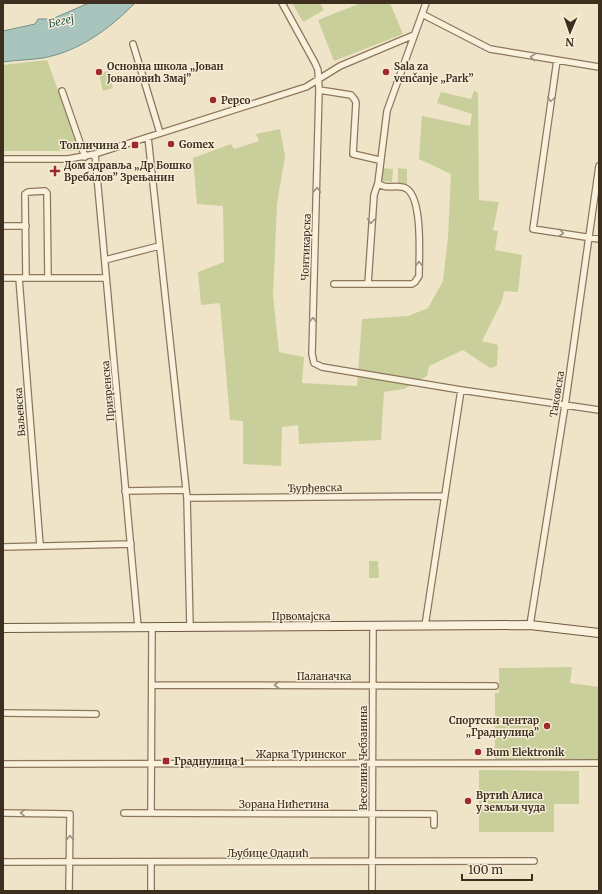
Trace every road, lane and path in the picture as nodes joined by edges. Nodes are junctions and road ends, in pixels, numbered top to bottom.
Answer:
1 (282, 3) edge
2 (426, 3) edge
3 (422, 14) junction
4 (414, 35) junction
5 (133, 44) dead end
6 (557, 60) junction
7 (599, 67) edge
8 (319, 80) junction
9 (319, 90) junction
10 (62, 91) dead end
11 (160, 133) junction
12 (148, 137) junction
13 (95, 154) junction
14 (85, 157) junction
15 (3, 159) edge
16 (380, 160) junction
17 (599, 166) edge
18 (378, 183) junction
19 (3, 226) edge
20 (26, 226) junction
21 (590, 237) junction
22 (599, 239) edge
23 (159, 246) junction
24 (105, 260) junction
25 (3, 278) edge
26 (19, 278) junction
27 (26, 278) junction
28 (48, 278) junction
29 (106, 278) junction
30 (334, 284) dead end
31 (368, 284) junction
32 (461, 390) junction
33 (565, 405) junction
34 (599, 410) edge
35 (186, 490) junction
36 (126, 491) junction
37 (444, 496) junction
38 (187, 498) junction
39 (131, 544) junction
40 (40, 545) junction
41 (3, 546) edge
42 (530, 625) junction
43 (373, 626) junction
44 (425, 626) junction
45 (138, 627) junction
46 (152, 627) junction
47 (190, 627) junction
48 (3, 628) edge
49 (599, 633) edge
50 (152, 685) junction
51 (372, 686) junction
52 (495, 686) dead end
53 (3, 713) edge
54 (96, 714) dead end
55 (372, 763) junction
56 (599, 763) edge
57 (3, 764) edge
58 (152, 764) junction
59 (3, 813) edge
60 (124, 813) dead end
61 (152, 813) junction
62 (372, 814) junction
63 (434, 825) dead end
64 (372, 861) junction
65 (534, 861) dead end
66 (3, 862) edge
67 (70, 863) junction
68 (151, 863) junction
69 (69, 891) edge
70 (151, 891) edge
71 (372, 891) edge

1 - 8 street, Чонтикарска
2 - 3 street
3 - 4 street
6 -> 3 street
4 - 8 street
4 - 16 street
5 - 11 street
6 - 7 street
6 -> 21 street
8 - 9 street, Чонтикарска
8 - 11 street
9 - 16 street
32 -> 9 street, Чонтикарска
10 - 14 street
11 - 12 street
12 - 13 street
12 - 23 street
13 - 14 street
13 - 24 street, Призренска
14 - 15 street
16 - 18 street
17 - 21 street, Таковска
18 -> 31 street
31 -> 18 street
19 - 20 street
20 - 27 street
20 - 28 street
21 - 22 street
21 - 33 street, Таковска
23 - 24 street
23 - 35 street
24 - 29 street, Призренска
25 - 26 street
26 - 27 street
26 - 40 street, Ваљевска
27 - 28 street
28 - 29 street
29 - 36 street, Призренска
30 - 31 street
32 - 33 street, Чонтикарска
32 - 37 street
33 - 34 street, Чонтикарска
33 - 42 street, Таковска
35 - 36 street
35 - 38 street
36 - 39 street, Призренска
37 - 38 street, Ђурђевска
37 - 44 street
38 - 47 street
39 - 40 street
39 - 45 street, Призренска
40 - 41 street
42 - 44 street, Првомајска
42 - 49 street, Првомајска
43 - 44 street, Првомајска
43 - 47 street, Првомајска
43 - 51 street, Веселина Чебзанина
45 - 46 street, Првомајска
45 - 48 street, Првомајска
46 - 47 street, Првомајска
46 - 50 street
51 -> 50 street, Паланачка
50 - 58 street
51 - 52 street, Паланачка
51 - 55 street, Веселина Чебзанина
53 - 54 street
55 - 56 street, Жарка Туринског
55 - 58 street, Жарка Туринског
55 - 62 street, Веселина Чебзанина
57 - 58 street, Жарка Туринског
58 - 61 street
67 -> 59 street
60 - 61 street, Зорана Нићетина
61 - 62 street, Зорана Нићетина
62 - 63 street, Зорана Нићетина
62 - 64 street, Веселина Чебзанина
64 - 65 street, Љубице Одаџић
64 - 68 street, Љубице Одаџић
64 - 71 street, Веселина Чебзанина
66 - 67 street, Љубице Одаџић
67 - 68 street, Љубице Одаџић
67 - 69 street
68 - 70 street

